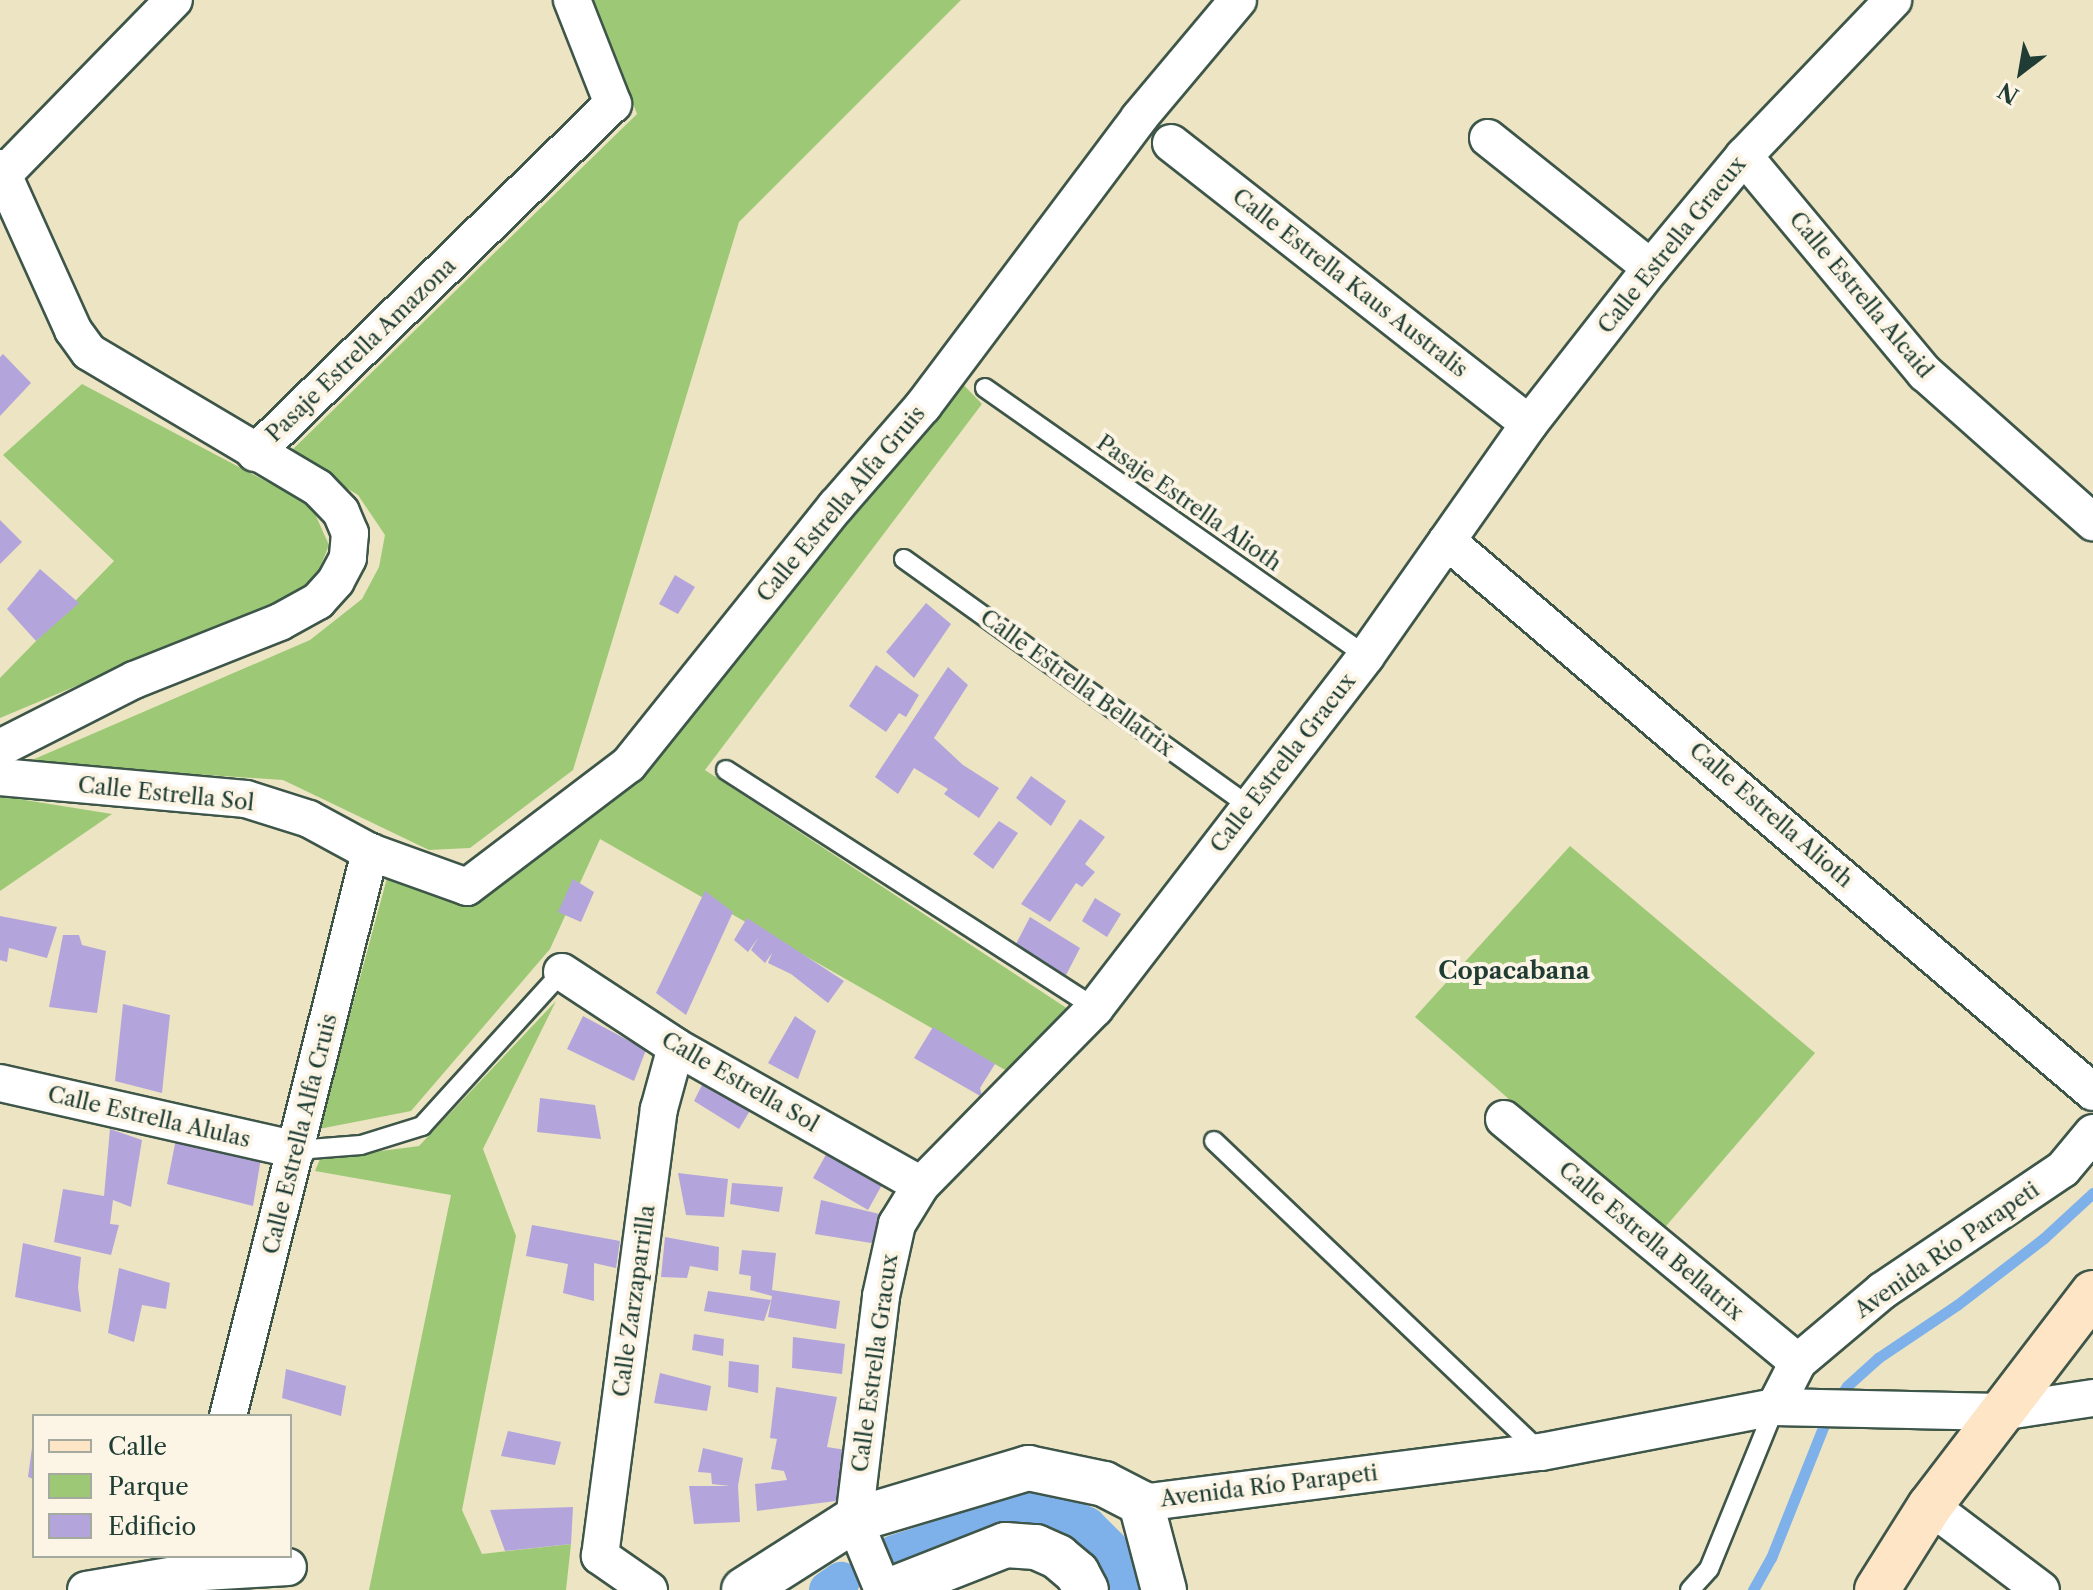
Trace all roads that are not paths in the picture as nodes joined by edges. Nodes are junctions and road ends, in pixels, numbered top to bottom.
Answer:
1 (174, 0) edge
2 (572, 0) edge
3 (1238, 0) edge
4 (1893, 0) edge
5 (1488, 138) dead end
6 (1171, 143) dead end
7 (1744, 156) junction
8 (1, 174) edge
9 (1651, 268) junction
10 (985, 388) dead end
11 (1529, 424) junction
12 (255, 453) junction
13 (2093, 522) edge
14 (1447, 541) junction
15 (904, 559) dead end
16 (1366, 656) junction
17 (0, 748) edge
18 (726, 770) dead end
19 (0, 777) edge
20 (1250, 807) junction
21 (370, 852) junction
22 (562, 972) joint
23 (1095, 1008) junction
24 (676, 1047) junction
25 (0, 1083) edge
26 (2093, 1092) edge
27 (1504, 1119) dead end
28 (2093, 1133) edge
29 (1214, 1141) dead end
30 (297, 1150) junction
31 (921, 1185) junction
32 (2093, 1293) edge
33 (1798, 1362) junction
34 (2093, 1398) edge
35 (1775, 1407) junction
36 (2000, 1412) junction
37 (229, 1414) edge
38 (1541, 1452) junction
39 (1141, 1503) junction
40 (1930, 1506) junction
41 (854, 1520) junction
42 (189, 1565) edge
43 (288, 1567) dead end
44 (86, 1590) edge
45 (649, 1590) edge
46 (744, 1590) edge
47 (883, 1590) edge
48 (891, 1590) edge
49 (1086, 1590) edge
50 (1164, 1590) edge
51 (1690, 1590) edge
52 (1877, 1590) edge
53 (2041, 1590) edge

1 - 8 street
2 - 12 street, Pasaje Estrella Amazona
3 - 21 street, Calle Estrella Alfa Gruis
4 - 7 street, Calle Estrella Gracux
5 - 9 street
6 - 11 street, Calle Estrella Kaus Australis
7 - 9 street, Calle Estrella Gracux
7 - 13 street, Calle Estrella Alcaid
8 - 12 street
9 - 11 street, Calle Estrella Gracux
10 - 16 lane, Pasaje Estrella Alioth
11 - 14 street, Calle Estrella Gracux
12 - 17 street, Pasaje Estrella Amazona
14 - 16 street, Calle Estrella Gracux
14 - 26 street, Calle Estrella Alioth
15 - 20 lane, Calle Estrella Bellatrix
16 - 20 street, Calle Estrella Gracux
18 - 23 lane
19 - 21 street, Calle Estrella Sol
20 - 23 street, Calle Estrella Gracux
21 - 30 street, Calle Estrella Alfa Cruis
22 - 24 street, Calle Estrella Sol
22 - 30 lane
23 - 31 street, Calle Estrella Gracux
24 - 31 street, Calle Estrella Sol
24 - 45 street, Calle Zarzaparrilla
25 - 30 street, Calle Estrella Alulas
27 - 33 street, Calle Estrella Bellatrix
28 - 33 street, Avenida Río Parapeti
29 - 38 lane
30 - 37 street, Calle Estrella Alfa Cruis
31 - 41 street, Calle Estrella Gracux
32 - 36 main road
33 - 35 street, Avenida Río Parapeti
34 - 36 street, Avenida Río Parapeti
35 - 36 street, Avenida Río Parapeti
35 - 38 street, Avenida Río Parapeti
35 - 51 lane
36 - 40 main road
38 - 39 street, Avenida Río Parapeti
39 - 41 street, Avenida Río Parapeti
39 - 50 street
40 - 52 main road
40 - 53 street
41 - 46 street, Avenida Río Parapeti
41 - 47 street, Calle Estrella Gracux
42 - 43 street
42 - 44 street
48 - 49 street

